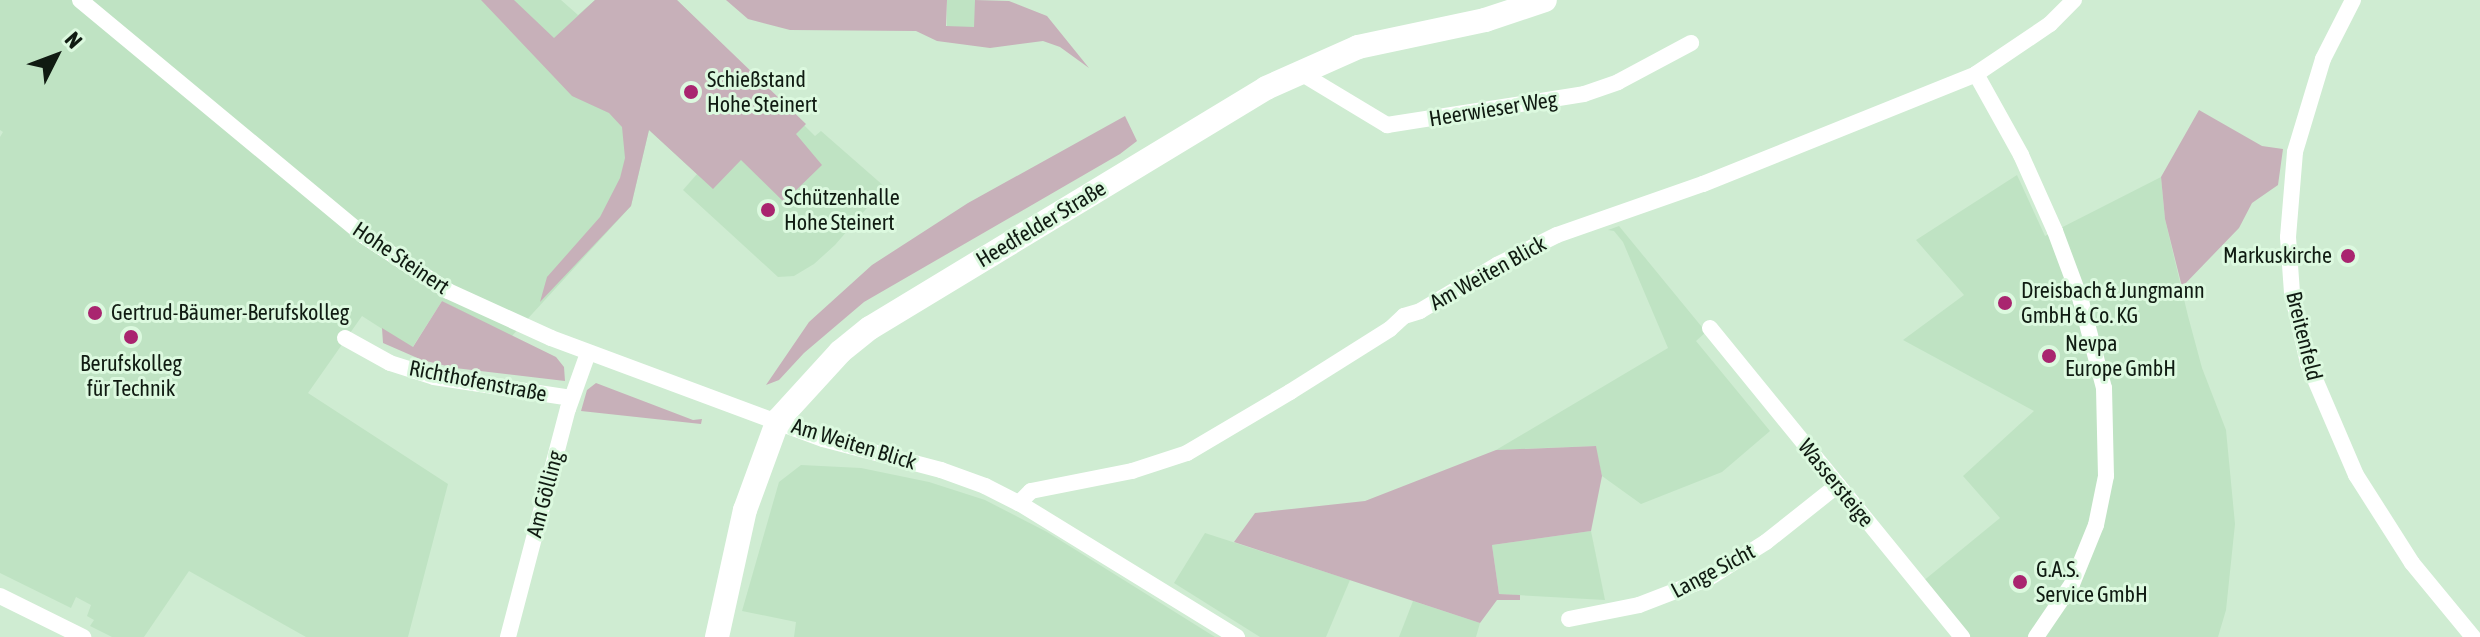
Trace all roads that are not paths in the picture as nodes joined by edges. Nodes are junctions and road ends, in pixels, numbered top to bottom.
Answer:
1 (80, 0) edge
2 (1545, 0) edge
3 (2074, 0) edge
4 (2353, 0) edge
5 (1691, 43) dead end
6 (1299, 72) junction
7 (1976, 74) junction
8 (1710, 328) dead end
9 (345, 338) dead end
10 (588, 353) junction
11 (571, 398) junction
12 (778, 420) junction
13 (1838, 485) junction
14 (1019, 503) junction
15 (0, 596) edge
16 (1569, 619) dead end
17 (83, 637) edge
18 (508, 637) edge
19 (717, 637) edge
20 (1237, 637) edge
21 (1962, 637) edge
22 (2036, 637) edge
23 (2473, 637) edge

1 - 10 street, Hohe Steinert
2 - 6 main road, Heedfelder Straße
3 - 7 street, Am Weiten Blick
4 - 23 street, Breitenfeld
5 - 6 street, Heerwieser Weg
6 - 12 main road, Heedfelder Straße
7 - 14 street, Am Weiten Blick
7 - 22 street
8 - 13 street, Wassersteige
9 - 11 street, Richthofenstraße
10 - 11 street, Am Gölling
10 - 12 street, Hohe Steinert
11 - 18 street, Am Gölling
12 - 14 street, Am Weiten Blick
12 - 19 main road, Heedfelder Straße
13 - 16 street, Lange Sicht
13 - 21 street, Wassersteige
14 - 20 street, Am Weiten Blick
15 - 17 street

